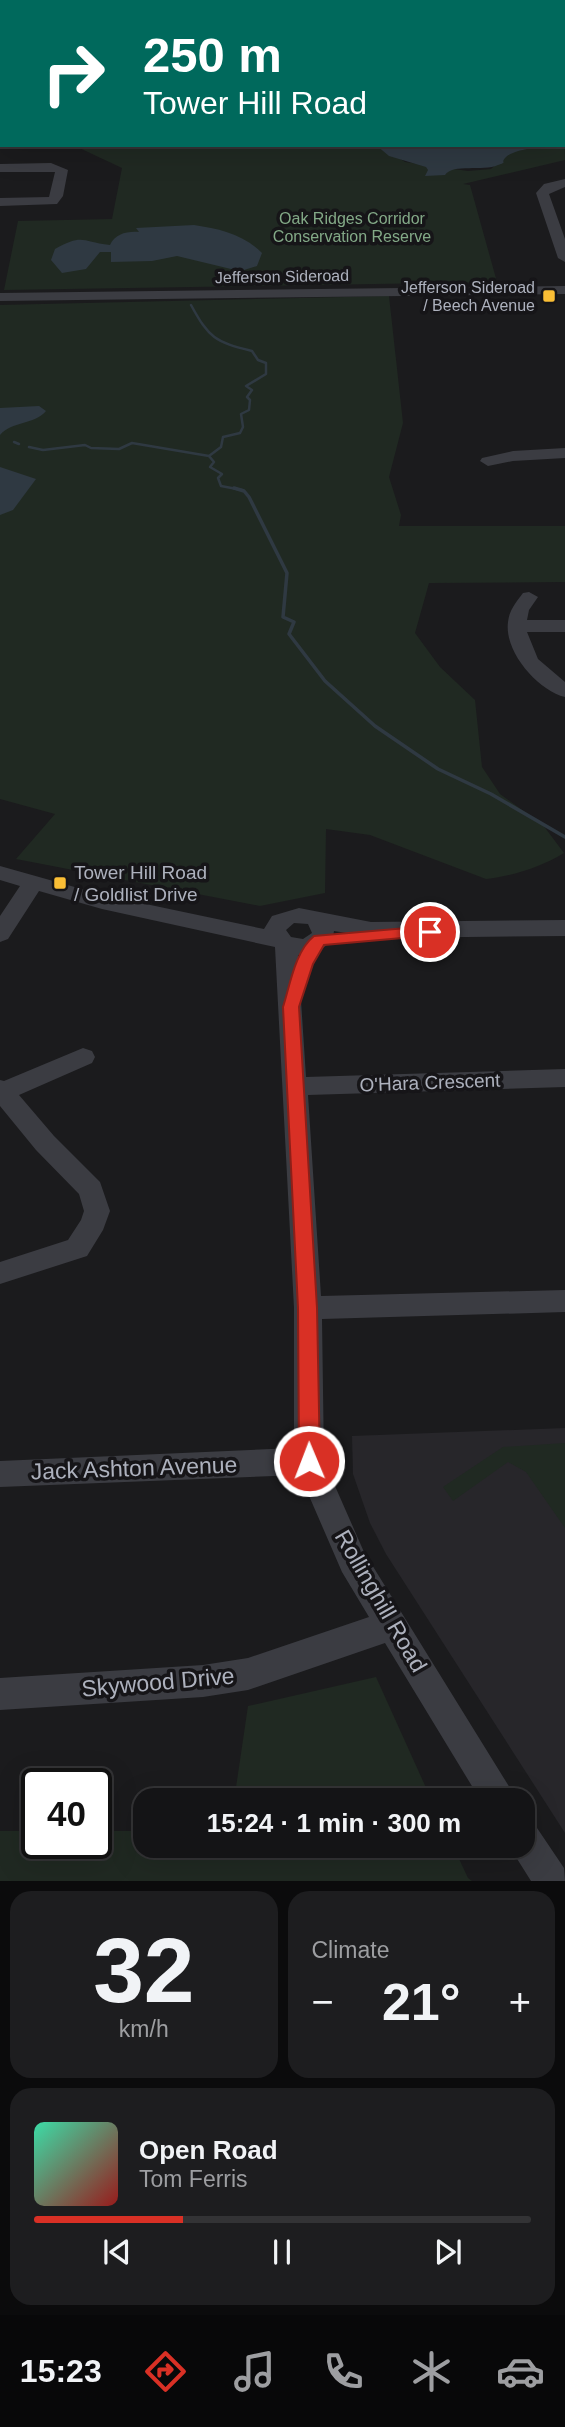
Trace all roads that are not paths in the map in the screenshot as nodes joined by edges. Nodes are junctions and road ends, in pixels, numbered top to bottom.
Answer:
1 (0, 168) edge
2 (565, 183) edge
3 (0, 202) edge
4 (565, 258) edge
5 (565, 290) edge
6 (0, 297) edge
7 (565, 453) edge
8 (488, 461) dead end
9 (529, 597) dead end
10 (517, 626) junction
11 (565, 626) edge
12 (565, 691) edge
13 (0, 873) edge
14 (34, 882) junction
15 (565, 928) edge
16 (0, 934) edge
17 (282, 935) junction
18 (317, 935) junction
19 (291, 1007) junction
20 (83, 1057) dead end
21 (565, 1078) edge
22 (296, 1086) junction
23 (1, 1091) edge
24 (0, 1273) edge
25 (565, 1301) edge
26 (308, 1308) junction
27 (309, 1461) junction
28 (0, 1474) edge
29 (392, 1625) junction
30 (0, 1694) edge
31 (493, 1788) edge
32 (535, 1855) edge
33 (551, 1881) edge

1 - 3 street
2 - 4 street
5 - 6 street, Jefferson Sideroad
7 - 8 street
9 - 10 street
10 - 11 street
10 - 12 street
13 - 14 street
14 - 16 street
14 - 17 street
15 - 18 street
17 - 18 street
17 - 18 street
17 - 19 street, Rollinghill Road
18 - 19 street, Rollinghill Road
19 - 22 street, Rollinghill Road
20 - 23 street
21 - 22 street, O'Hara Crescent
22 - 26 street, Rollinghill Road
23 - 24 street
25 - 26 street
26 - 27 street, Rollinghill Road
27 - 28 street, Jack Ashton Avenue
27 - 29 street, Rollinghill Road
29 - 30 street, Skywood Drive
29 - 31 street, Rollinghill Road
32 - 33 street

